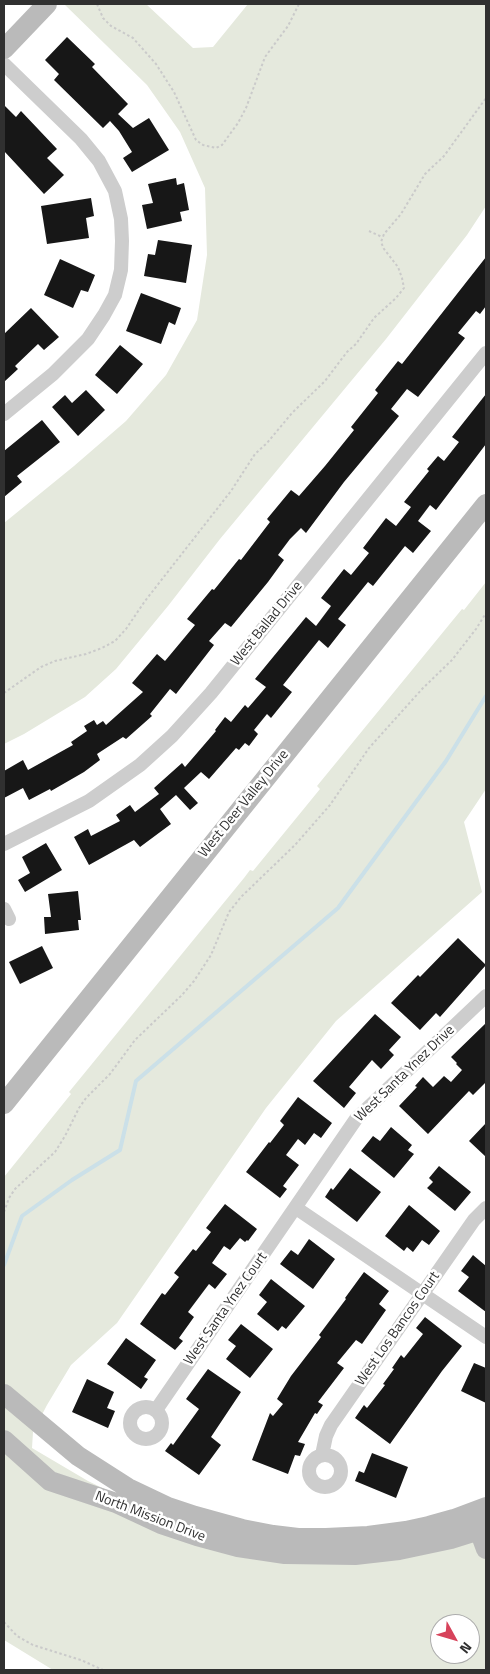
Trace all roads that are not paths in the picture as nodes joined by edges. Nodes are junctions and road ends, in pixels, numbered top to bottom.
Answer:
1 (47, 4) edge
2 (4, 49) edge
3 (4, 64) edge
4 (486, 353) edge
5 (4, 414) edge
6 (486, 504) edge
7 (4, 844) edge
8 (486, 996) edge
9 (4, 1104) edge
10 (296, 1208) junction
11 (486, 1208) edge
12 (422, 1295) junction
13 (486, 1337) edge
14 (4, 1394) edge
15 (156, 1410) dead end
16 (4, 1440) edge
17 (4, 1454) edge
18 (322, 1455) dead end
19 (78, 1456) junction
20 (55, 1482) junction
21 (481, 1519) edge
22 (486, 1549) edge

1 - 2 street
3 - 5 street
4 - 7 street, West Ballad Drive
6 - 9 street, West Deer Valley Drive
8 - 10 street, West Santa Ynez Drive
10 - 12 street
10 - 15 street, West Santa Ynez Court
11 - 12 street, West Los Bancos Court
12 - 13 street
12 - 18 street, West Los Bancos Court
14 - 19 street, North Mission Drive
16 - 20 street, North Mission Drive
17 - 20 street, North Mission Drive
19 - 20 street
19 - 21 street, North Mission Drive
20 - 21 street, North Mission Drive
21 - 22 street

